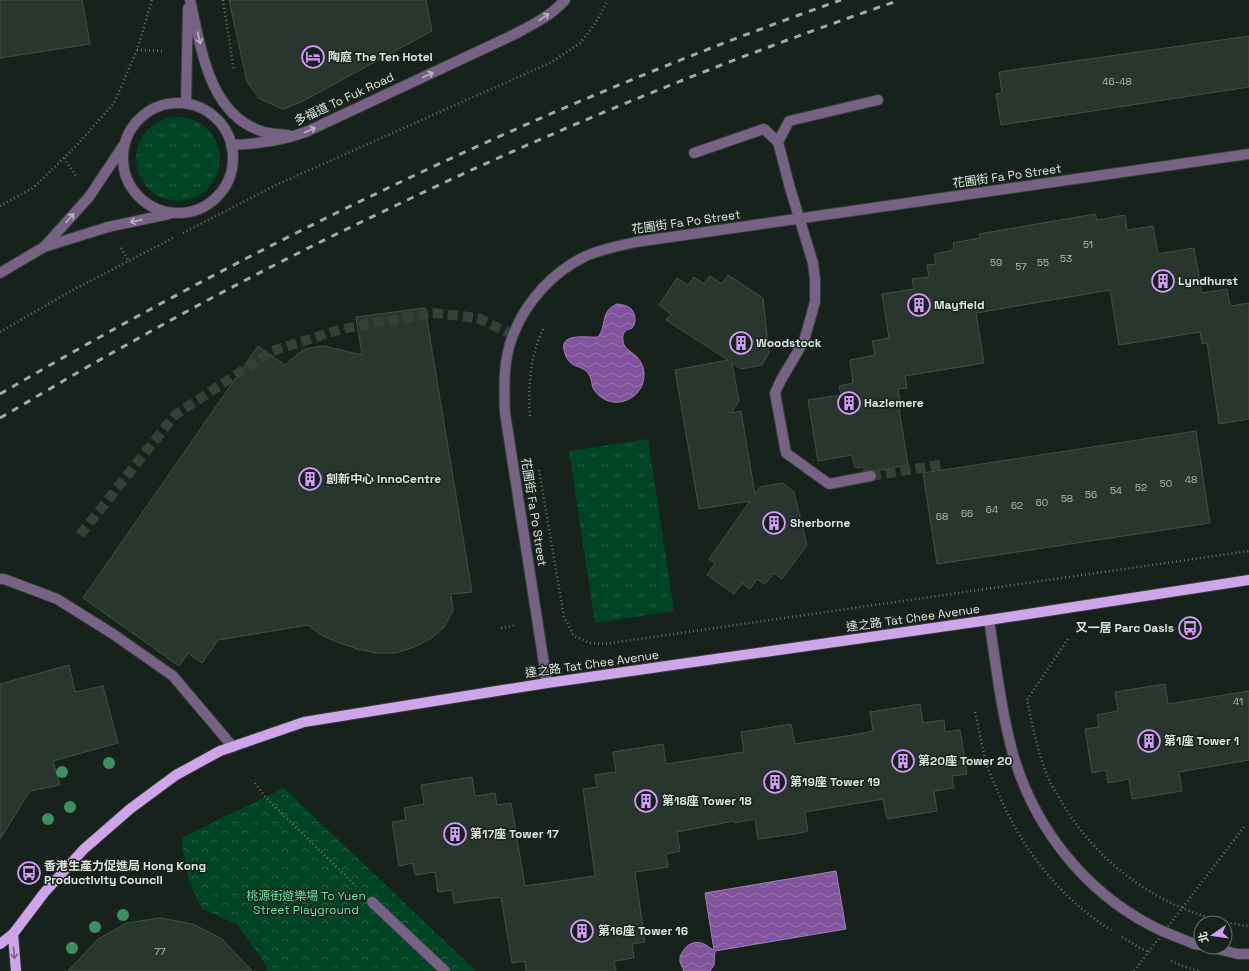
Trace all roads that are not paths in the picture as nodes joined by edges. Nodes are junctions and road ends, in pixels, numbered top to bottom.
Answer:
1 (189, 0) edge
2 (565, 0) edge
3 (878, 100) dead end
4 (186, 102) junction
5 (294, 136) junction
6 (778, 142) junction
7 (124, 144) junction
8 (231, 145) junction
9 (694, 153) dead end
10 (1249, 154) edge
11 (174, 213) junction
12 (799, 219) junction
13 (44, 247) junction
14 (0, 272) edge
15 (871, 476) tunnel mouth
16 (0, 579) edge
17 (1249, 580) edge
18 (989, 620) junction
19 (546, 683) junction
20 (233, 747) junction
21 (372, 902) road end
22 (13, 934) junction
23 (1193, 942) edge
24 (0, 944) edge
25 (1233, 953) edge
26 (1249, 954) edge
27 (16, 971) edge
28 (445, 971) edge

1 - 4 street
1 -> 5 street
5 -> 2 street, 多福道 To Fuk Road
3 - 6 street
4 - 7 street
4 - 8 street
5 - 8 street, 多福道 To Fuk Road
6 - 9 street
6 - 12 street
7 - 11 street
13 -> 7 street
8 - 11 street
10 - 12 street, 花圃街 Fa Po Street
11 -> 13 street
12 - 15 street
12 - 19 street, 花圃街 Fa Po Street
13 - 14 street
16 - 20 street
17 - 18 main road, 達之路 Tat Chee Avenue
18 - 19 main road, 達之路 Tat Chee Avenue
18 - 23 street
19 - 20 main road, 達之路 Tat Chee Avenue
20 - 22 main road, 達之路 Tat Chee Avenue
21 - 28 street
22 - 24 main road, 達之路 Tat Chee Avenue
22 -> 27 main road
25 - 26 street

